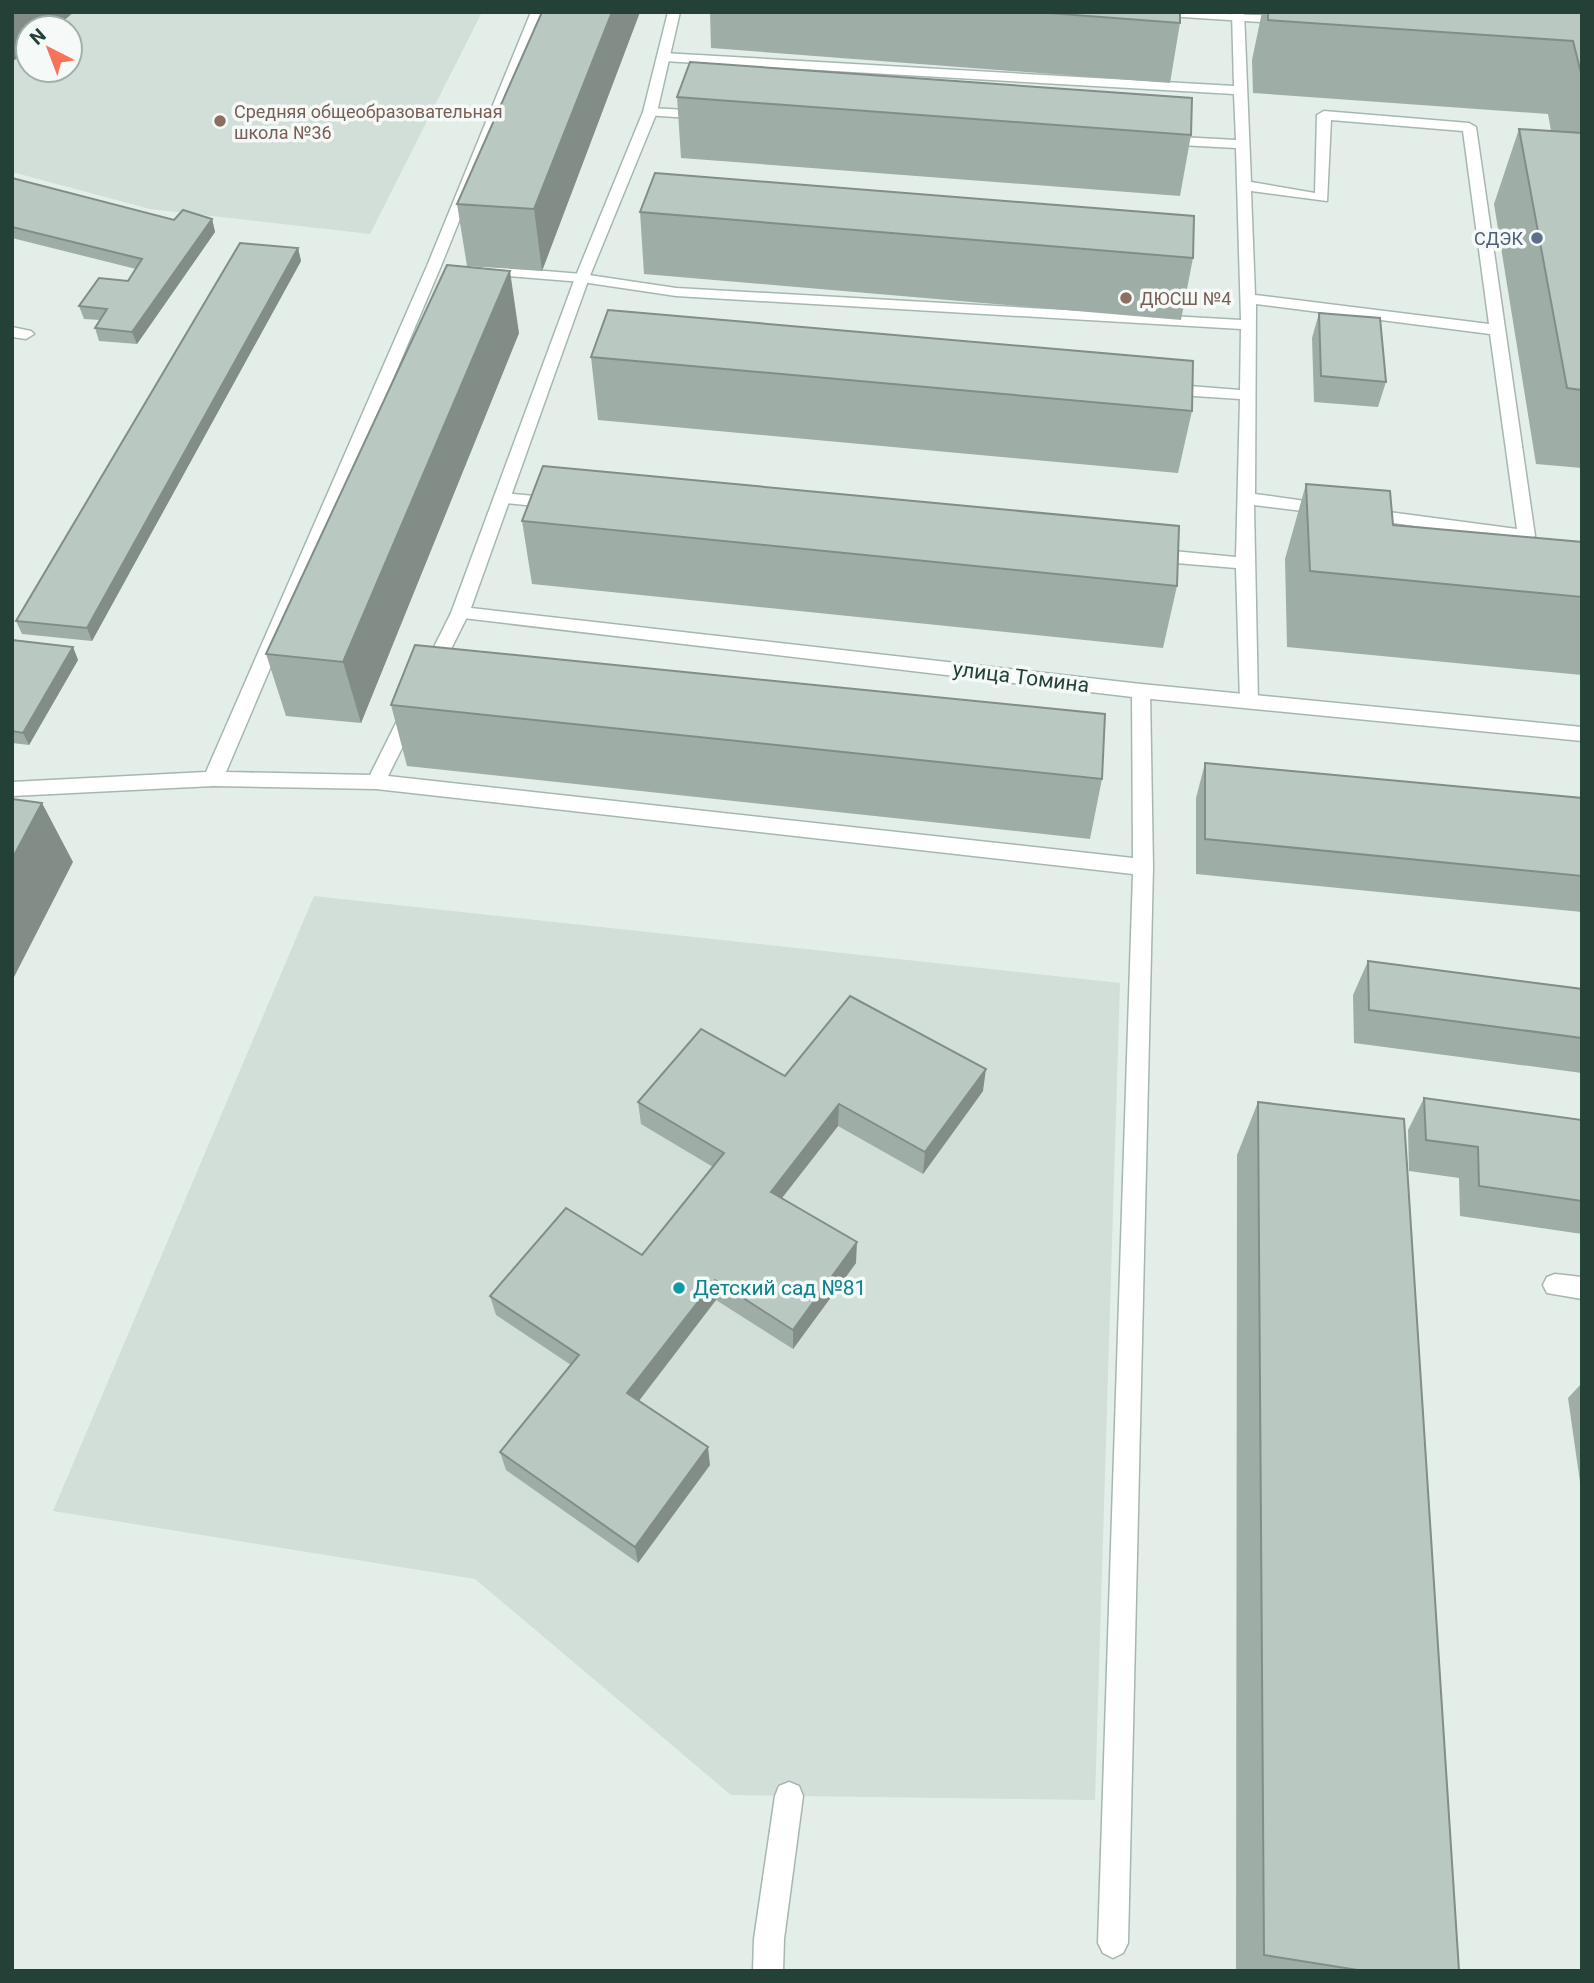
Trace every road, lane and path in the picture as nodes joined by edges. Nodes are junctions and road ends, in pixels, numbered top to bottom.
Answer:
1 (537, 12) edge
2 (674, 12) edge
3 (1167, 12) edge
4 (1238, 14) edge
5 (1307, 21) edge
6 (663, 57) junction
7 (1240, 90) junction
8 (650, 112) junction
9 (719, 116) edge
10 (1146, 139) edge
11 (1243, 144) junction
12 (1243, 185) junction
13 (474, 270) edge
14 (582, 278) junction
15 (1248, 299) junction
16 (1249, 326) junction
17 (1497, 330) junction
18 (1500, 348) junction
19 (1518, 350) dead end
20 (1152, 388) edge
21 (1248, 395) junction
22 (502, 498) junction
23 (1246, 498) junction
24 (571, 504) edge
25 (1135, 553) edge
26 (1245, 563) junction
27 (460, 613) junction
28 (1141, 691) junction
29 (1249, 702) junction
30 (1582, 734) edge
31 (212, 779) junction
32 (376, 782) junction
33 (12, 789) edge
34 (1143, 867) junction
35 (1555, 1285) dead end
36 (1582, 1288) edge
37 (789, 1796) dead end
38 (1113, 1943) dead end
39 (768, 1971) edge

1 - 31 street
2 - 6 street
3 - 4 street
4 - 5 street
4 - 7 street
6 - 7 street
6 - 8 street
7 - 11 street
8 - 9 street
8 - 14 street
10 - 11 street
11 - 12 street
12 - 15 street
12 - 17 street
13 - 14 street
14 - 16 street
14 - 22 street
15 - 16 street
15 - 17 street
16 - 21 street
17 - 18 street
18 - 19 street
18 - 23 street
20 - 21 street
21 - 23 street
22 - 24 street
22 - 27 street
23 - 26 street
25 - 26 street
26 - 29 street
27 - 28 street, улица Томина
27 - 32 street
28 - 29 street, улица Томина
28 - 34 street
29 - 30 street, улица Томина
31 - 32 street
31 - 33 street
32 - 34 street
34 - 38 street
35 - 36 street
37 - 39 street

